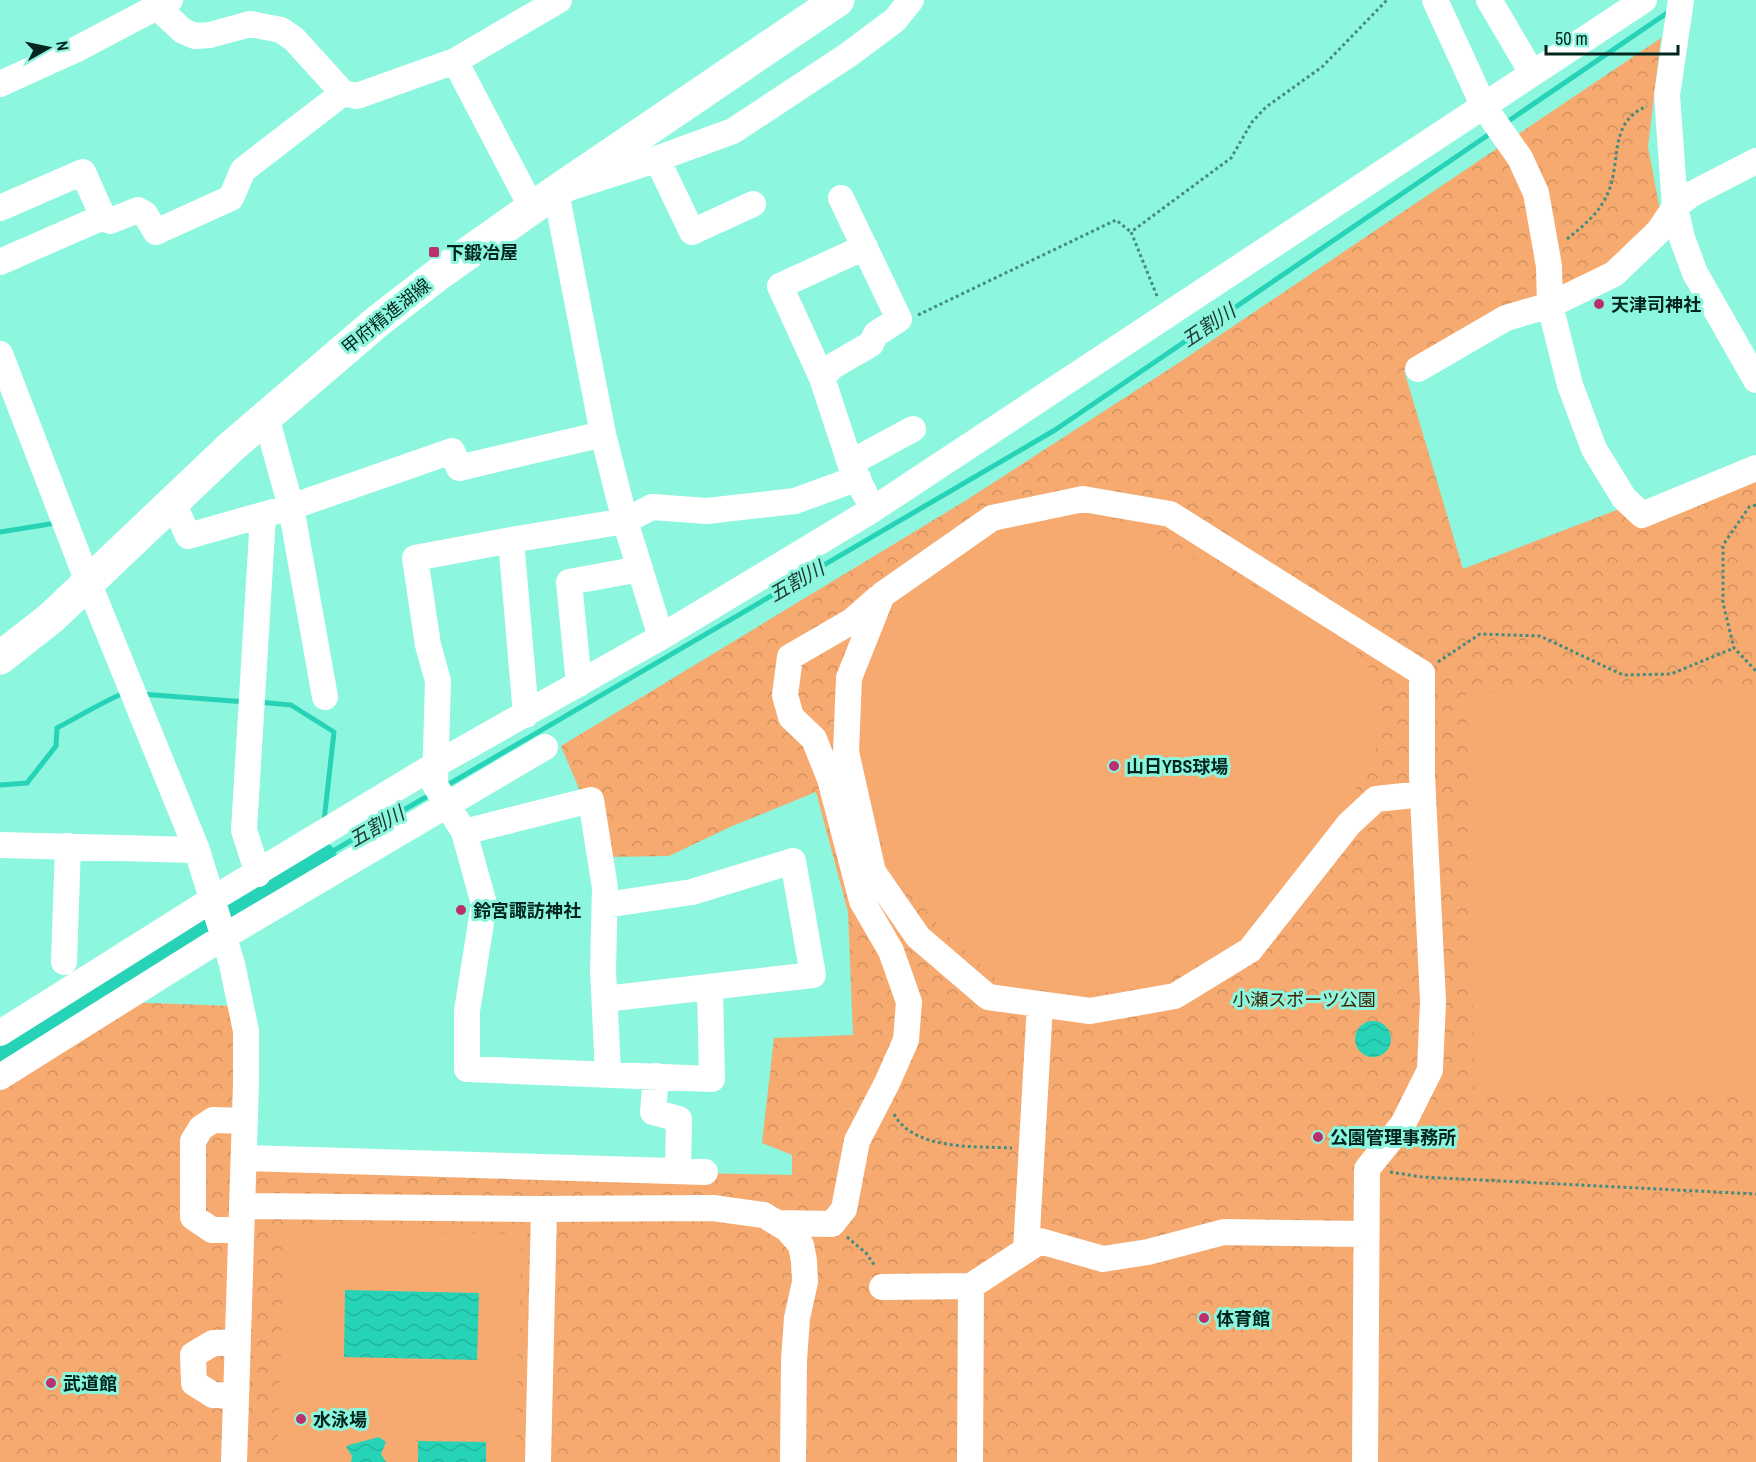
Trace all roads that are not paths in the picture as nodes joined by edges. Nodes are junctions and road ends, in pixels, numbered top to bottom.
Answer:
1 (560, 0) edge
2 (838, 0) edge
3 (911, 0) edge
4 (1435, 0) edge
5 (1489, 0) edge
6 (1644, 0) edge
7 (164, 4) edge
8 (1681, 7) edge
9 (806, 9) edge
10 (521, 10) edge
11 (455, 61) junction
12 (1532, 73) junction
13 (0, 84) edge
14 (343, 93) junction
15 (1492, 118) junction
16 (657, 159) junction
17 (1756, 161) edge
18 (842, 198) dead end
19 (544, 200) junction
20 (753, 204) dead end
21 (1675, 207) junction
22 (0, 208) edge
23 (103, 217) junction
24 (865, 247) junction
25 (0, 262) edge
26 (1550, 305) junction
27 (0, 354) edge
28 (1418, 369) dead end
29 (822, 378) junction
30 (1756, 380) edge
31 (266, 417) junction
32 (913, 429) dead end
33 (603, 434) junction
34 (1756, 468) edge
35 (854, 471) junction
36 (173, 501) junction
37 (291, 507) junction
38 (872, 510) junction
39 (263, 516) junction
40 (625, 521) junction
41 (511, 540) junction
42 (640, 569) junction
43 (88, 582) junction
44 (882, 595) junction
45 (661, 637) junction
46 (0, 658) edge
47 (579, 684) junction
48 (326, 697) dead end
49 (526, 715) junction
50 (545, 747) dead end
51 (440, 789) junction
52 (1423, 794) junction
53 (464, 832) junction
54 (0, 844) edge
55 (68, 846) junction
56 (197, 850) junction
57 (258, 874) junction
58 (605, 905) junction
59 (219, 919) junction
60 (64, 962) dead end
61 (710, 987) junction
62 (604, 999) junction
63 (1040, 1004) junction
64 (0, 1033) edge
65 (608, 1073) junction
66 (656, 1076) junction
67 (0, 1077) edge
68 (244, 1121) junction
69 (244, 1158) junction
70 (678, 1170) junction
71 (705, 1172) dead end
72 (544, 1209) junction
73 (241, 1218) junction
74 (777, 1223) junction
75 (1366, 1234) junction
76 (1026, 1250) junction
77 (971, 1286) junction
78 (882, 1287) road end
79 (236, 1342) junction
80 (235, 1396) junction
81 (234, 1462) edge
82 (538, 1462) edge
83 (793, 1462) edge
84 (970, 1462) edge
85 (1365, 1462) edge

1 - 10 street
2 - 9 main road, 甲府精進湖線
3 - 16 street
4 - 15 street
5 - 12 street
6 - 12 street
7 - 13 street
7 - 14 street
8 - 21 street
9 - 19 main road, 甲府精進湖線
10 - 11 street
11 - 14 street
11 - 19 street
12 - 15 street
14 - 23 street
15 - 26 street
15 - 38 street
16 - 19 street
16 - 20 street
17 - 21 street
18 - 24 street
19 - 31 main road, 甲府精進湖線
19 - 33 street
21 - 26 street
21 - 30 street
22 - 23 street
23 - 25 street
24 - 29 street
24 - 29 street
26 - 28 street
26 - 34 street
27 - 43 street
29 - 35 street
31 - 36 main road, 甲府精進湖線
31 - 37 street
32 - 35 street
33 - 37 street
33 - 40 street
35 - 38 street
35 - 40 street
36 - 39 street
36 - 43 main road, 甲府精進湖線
37 - 39 street
37 - 48 street
38 - 45 street
39 - 57 street
40 - 41 street
40 - 42 street
41 - 49 street
41 - 51 street
42 - 45 street
42 - 47 street
43 - 46 main road, 甲府精進湖線
43 - 56 street
44 - 52 street
44 - 63 street
44 - 74 street
45 - 47 street
47 - 49 street
49 - 51 street
50 - 51 street
51 - 53 street
51 - 57 street
51 - 59 street
52 - 63 street
52 - 75 street
53 - 58 street
53 - 65 street
54 - 55 street
55 - 56 street
55 - 60 street
56 - 59 street
57 - 59 street
58 - 61 street
58 - 62 street
59 - 64 street
59 - 67 street
59 - 68 street
61 - 62 street
61 - 66 street
62 - 65 street
63 - 76 street
65 - 66 street
66 - 70 street
68 - 69 street
68 - 73 street
69 - 70 street
69 - 73 street
70 - 71 street
72 - 73 street
72 - 74 street
72 - 82 street
73 - 79 street
74 - 83 street
75 - 76 street
75 - 85 street
76 - 77 street
77 - 78 street
77 - 84 street
79 - 80 street
79 - 80 street
80 - 81 street

